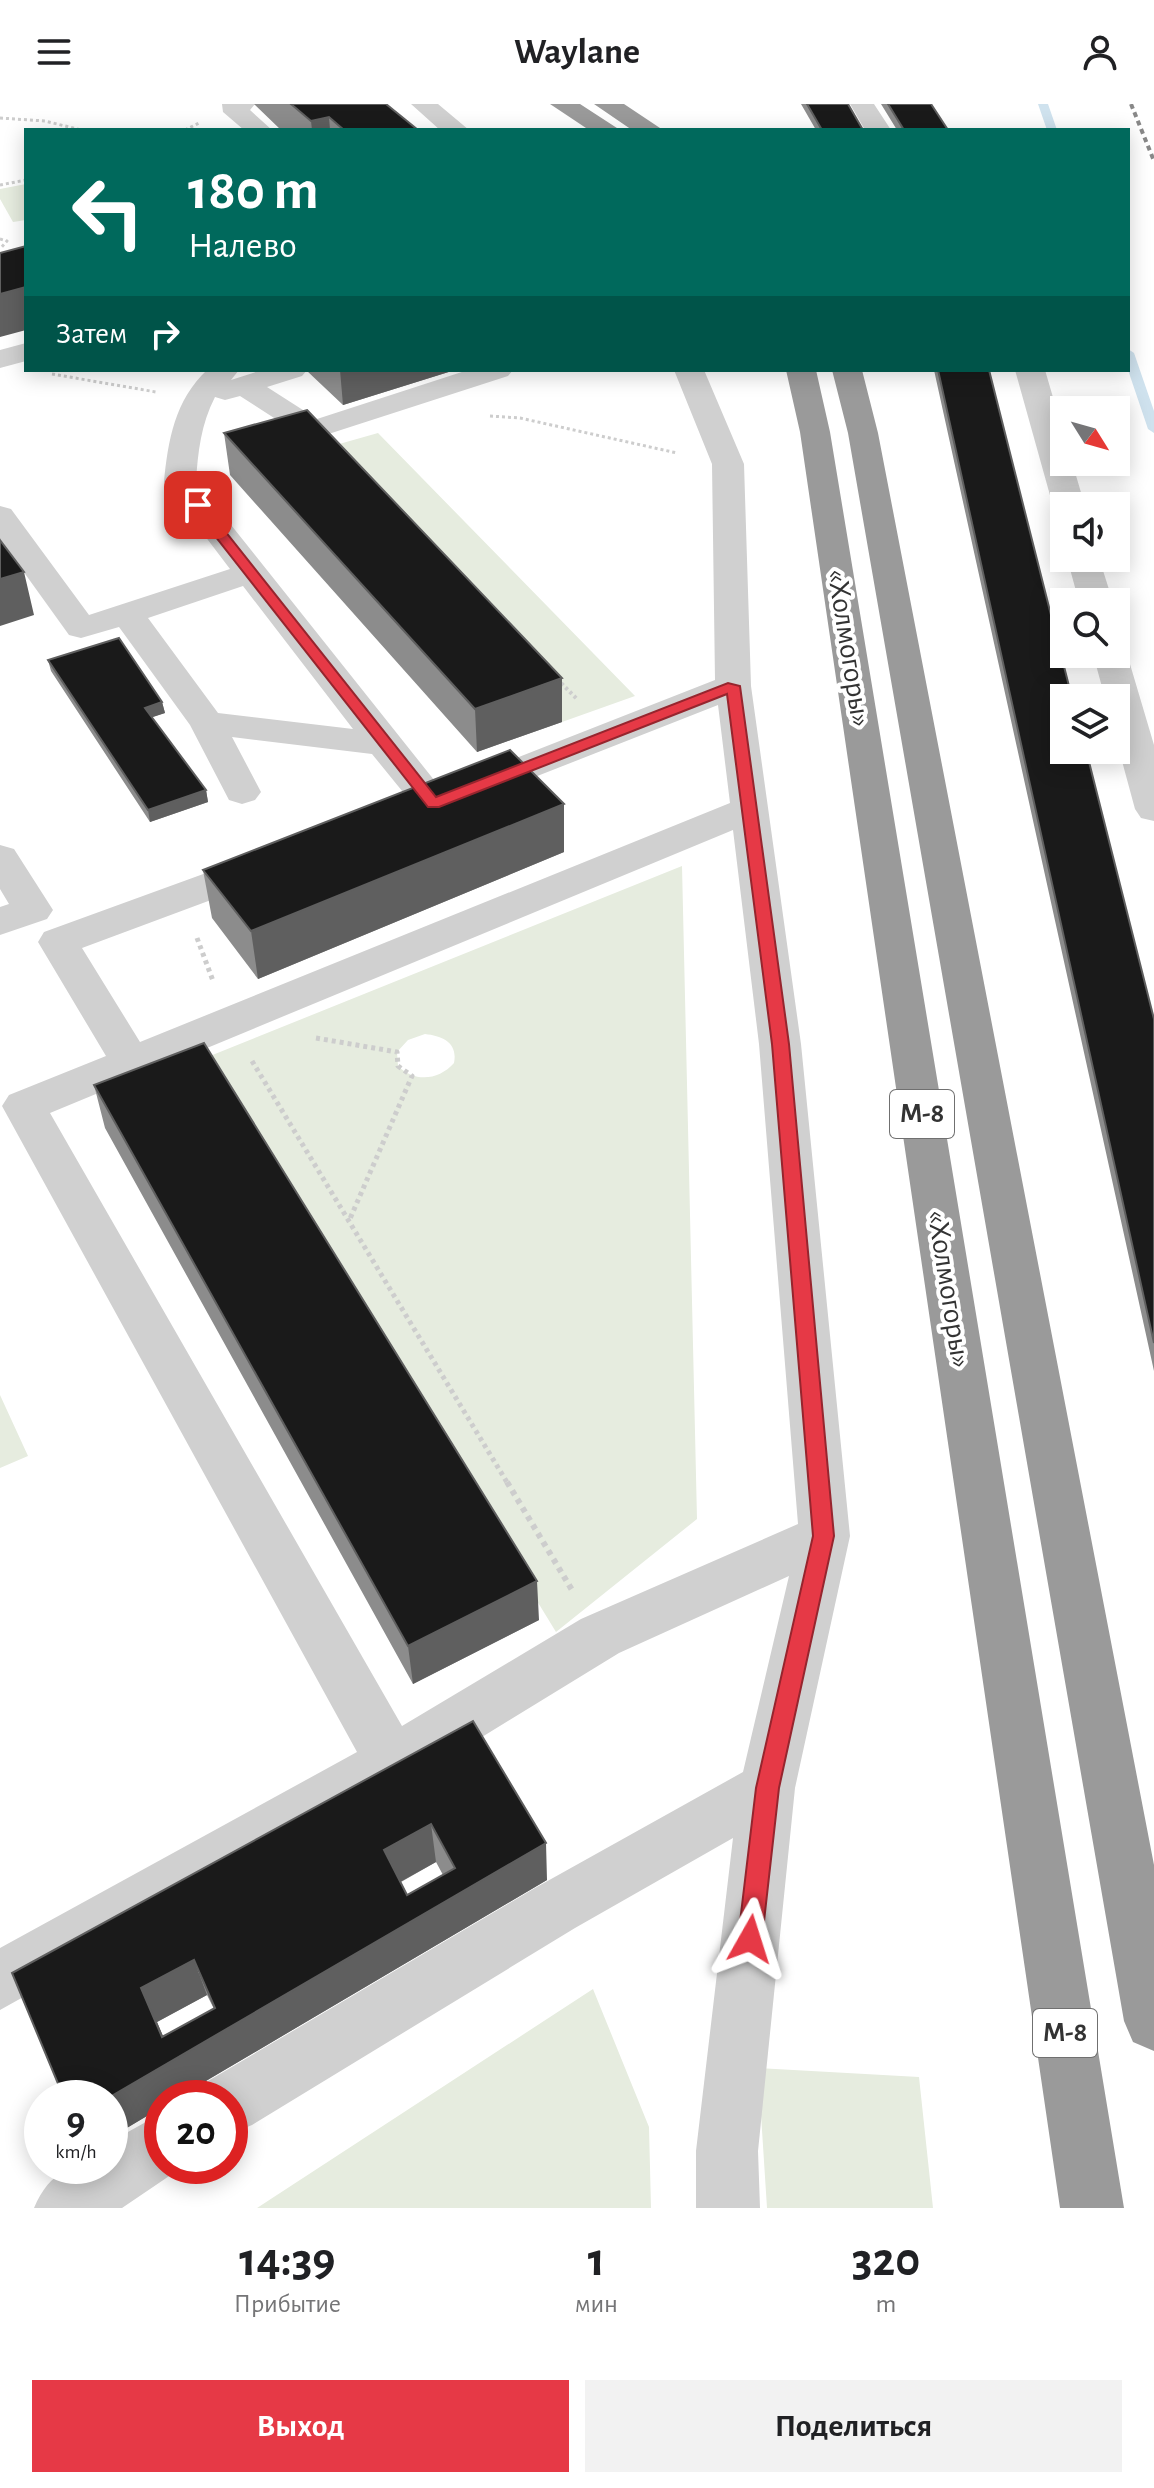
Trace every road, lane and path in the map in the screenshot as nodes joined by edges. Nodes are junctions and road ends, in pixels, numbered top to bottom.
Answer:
1 (423, 104) edge
2 (562, 104) edge
3 (606, 104) edge
4 (862, 104) edge
5 (231, 105) edge
6 (0, 118) edge
7 (73, 128) edge
8 (257, 128) edge
9 (453, 128) edge
10 (604, 128) edge
11 (647, 128) edge
12 (877, 128) edge
13 (24, 180) edge
14 (0, 185) edge
15 (0, 239) edge
16 (0, 249) edge
17 (0, 359) edge
18 (24, 362) edge
19 (75, 372) edge
20 (278, 372) edge
21 (492, 372) edge
22 (690, 372) edge
23 (801, 372) edge
24 (847, 372) edge
25 (1031, 372) edge
26 (234, 378) edge
27 (196, 400) junction
28 (490, 416) dead end
29 (728, 464) junction
30 (1065, 492) edge
31 (0, 516) edge
32 (250, 573) junction
33 (127, 614) junction
34 (1114, 668) edge
35 (556, 677) edge
36 (733, 686) junction
37 (207, 723) junction
38 (611, 734) junction
39 (383, 744) junction
40 (242, 792) dead end
41 (750, 809) junction
42 (1154, 809) edge
43 (300, 853) edge
44 (0, 858) edge
45 (211, 886) junction
46 (17, 916) edge
47 (58, 942) junction
48 (229, 1023) junction
49 (131, 1063) junction
50 (12, 1110) edge
51 (349, 1221) junction
52 (824, 1536) junction
53 (600, 1636) junction
54 (392, 1762) junction
55 (767, 1788) junction
56 (0, 1980) edge
57 (1154, 2021) edge
58 (248, 2092) edge
59 (144, 2156) edge
60 (66, 2208) edge
61 (728, 2208) edge
62 (1092, 2208) edge

1 - 9 lane
2 - 10 highway
3 - 11 highway
4 - 12 lane
5 - 8 lane
6 - 7 path
13 - 14 path
15 - 16 path
17 - 18 lane
19 - 27 path
20 - 26 lane
21 - 26 lane
22 - 29 lane
23 - 62 highway, «Холмогоры» / М-8
24 - 57 highway, «Холмогоры» / М-8
25 - 30 lane
26 - 27 lane
27 - 32 lane
28 - 29 path
29 - 36 lane
31 - 33 lane
32 - 33 lane
32 - 39 lane
33 - 37 lane
34 - 42 lane
35 - 38 path
36 - 38 lane
36 - 41 lane
37 - 39 lane
37 - 40 lane
38 - 39 lane
41 - 48 lane
41 - 52 lane
43 - 45 lane
44 - 46 lane
45 - 47 lane
45 - 48 path
46 - 47 lane
47 - 49 lane
48 - 49 lane
48 - 51 path
48 - 51 path
49 - 50 lane
50 - 54 lane
51 - 53 path
52 - 53 lane
52 - 55 lane
53 - 54 lane
54 - 56 lane
55 - 58 lane
55 - 61 lane
59 - 60 lane

